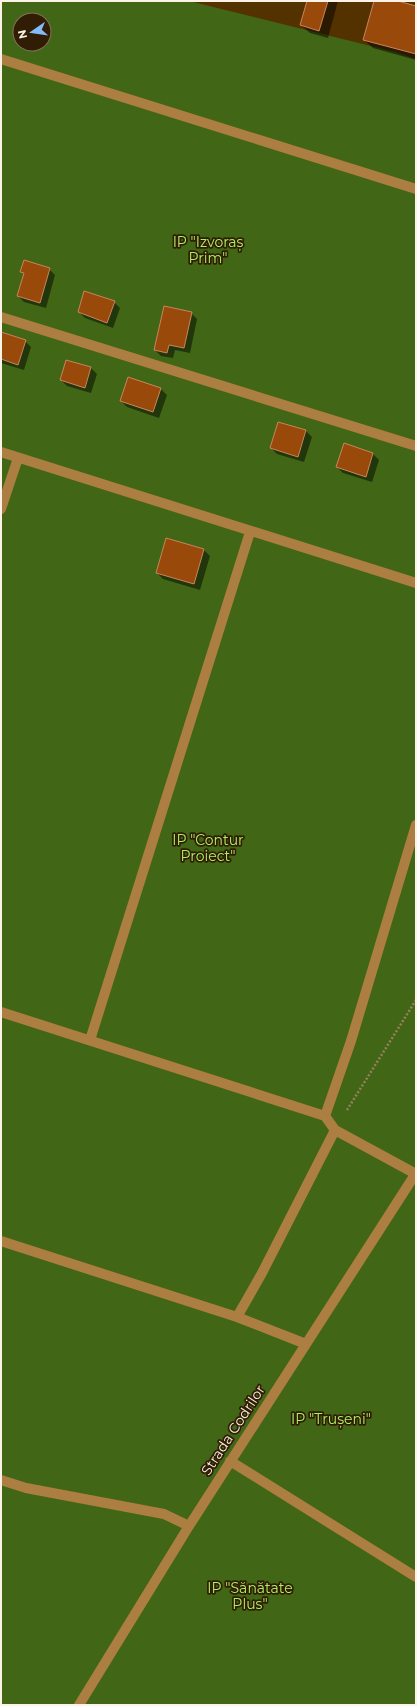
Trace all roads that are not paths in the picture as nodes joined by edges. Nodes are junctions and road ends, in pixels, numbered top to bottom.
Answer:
1 (1, 59) edge
2 (416, 189) edge
3 (1, 317) edge
4 (416, 446) edge
5 (1, 452) edge
6 (18, 458) junction
7 (1, 509) edge
8 (250, 532) junction
9 (416, 583) edge
10 (416, 825) edge
11 (1, 1012) edge
12 (90, 1040) junction
13 (325, 1116) junction
14 (335, 1130) junction
15 (416, 1174) edge
16 (1, 1241) edge
17 (237, 1318) junction
18 (306, 1344) junction
19 (230, 1462) junction
20 (1, 1480) edge
21 (189, 1526) junction
22 (416, 1577) edge
23 (79, 1705) edge

1 - 2 street
3 - 4 street
5 - 6 street
6 - 7 street
6 - 8 street
8 - 9 street
8 - 12 street
10 - 13 street
11 - 12 street
12 - 13 street
13 - 14 street
14 - 15 street
14 - 17 street
15 - 18 street, Strada Codrilor
16 - 17 street
17 - 18 street
18 - 19 street, Strada Codrilor
19 - 21 street, Strada Codrilor
19 - 22 street
20 - 21 street
21 - 23 street, Strada Codrilor

